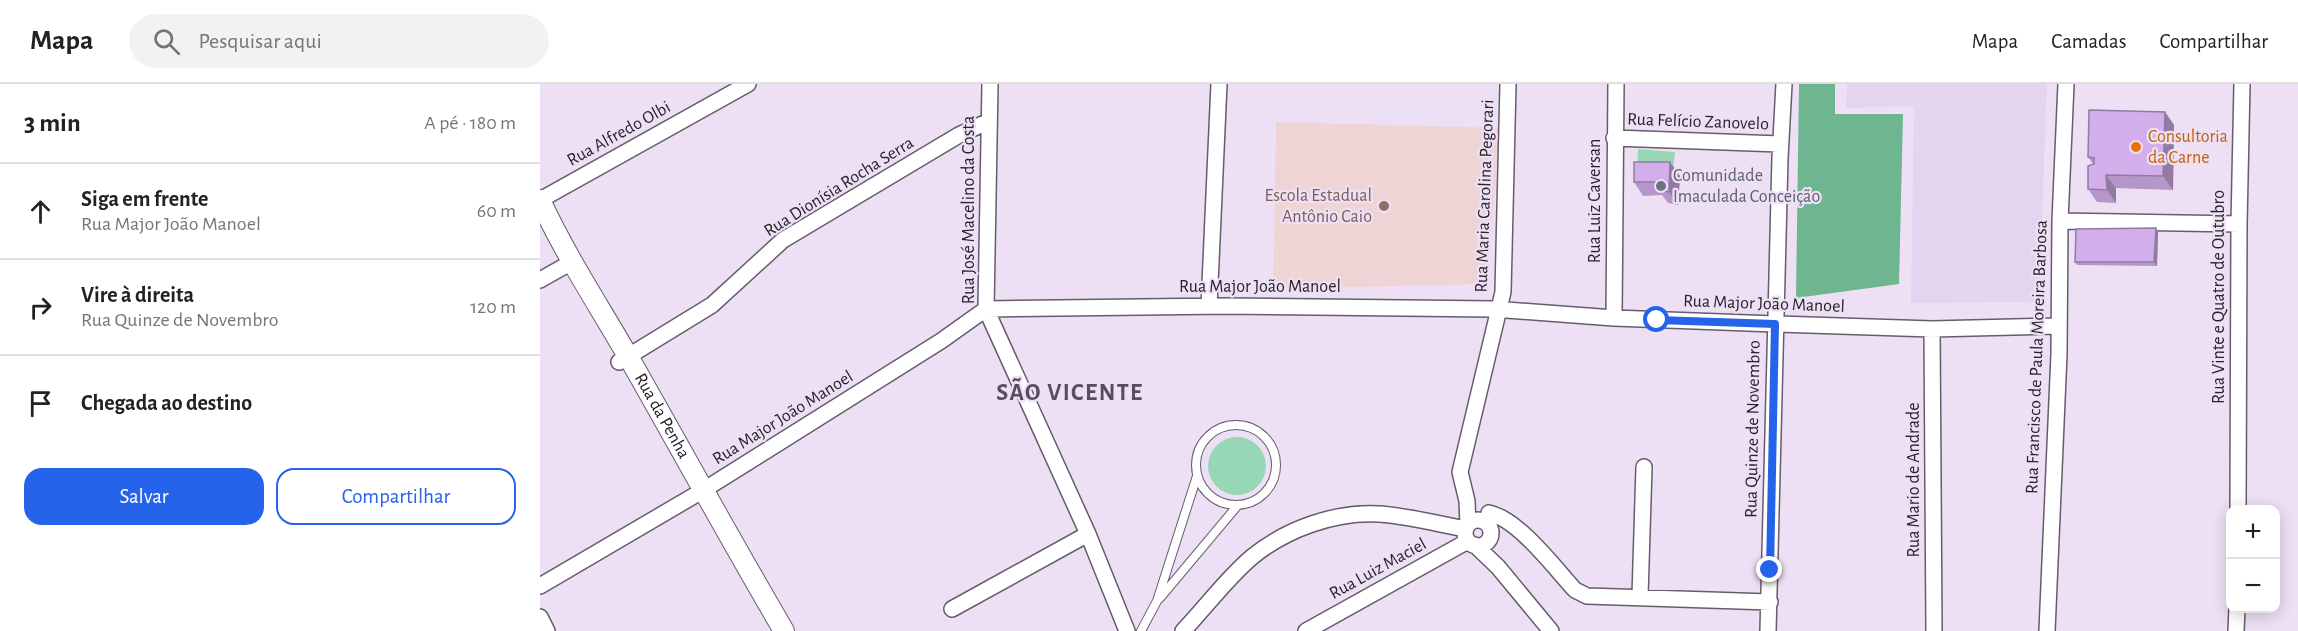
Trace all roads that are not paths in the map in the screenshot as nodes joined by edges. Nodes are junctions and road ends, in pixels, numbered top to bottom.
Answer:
1 (748, 84) edge
2 (990, 84) edge
3 (1218, 84) edge
4 (1508, 84) edge
5 (1616, 84) edge
6 (1785, 84) edge
7 (2066, 84) edge
8 (2242, 84) edge
9 (989, 121) junction
10 (1614, 138) junction
11 (1780, 144) junction
12 (540, 200) edge
13 (2060, 221) junction
14 (2239, 224) junction
15 (540, 229) edge
16 (563, 267) junction
17 (540, 280) edge
18 (1209, 306) junction
19 (986, 309) junction
20 (1500, 310) junction
21 (1614, 318) junction
22 (1775, 324) junction
23 (2058, 326) junction
24 (1932, 329) junction
25 (624, 359) junction
26 (1644, 467) dead end
27 (1197, 476) junction
28 (698, 494) junction
29 (1467, 501) junction
30 (1238, 505) junction
31 (2238, 505) edge
32 (1490, 527) junction
33 (1088, 534) junction
34 (1469, 535) junction
35 (1498, 567) junction
36 (540, 586) edge
37 (1640, 596) junction
38 (1157, 601) junction
39 (1770, 602) junction
40 (952, 609) dead end
41 (2237, 613) edge
42 (540, 617) edge
43 (547, 631) edge
44 (770, 631) edge
45 (784, 631) edge
46 (1127, 631) edge
47 (1141, 631) edge
48 (1183, 631) edge
49 (1306, 631) edge
50 (1551, 631) edge
51 (1768, 631) edge
52 (1934, 631) edge
53 (2047, 631) edge
54 (2236, 631) edge

1 - 12 street, Rua Alfredo Olbi
2 - 9 street, Rua José Macelino da Costa
3 - 18 street
4 - 20 street, Rua Maria Carolina Pegorari
5 - 10 street, Rua Luiz Caversan
6 - 11 street, Rua Quinze de Novembro
7 - 13 street, Rua Francisco de Paula Moreira Barbosa
8 - 14 street, Rua Vinte e Quatro de Outubro
9 - 19 street, Rua José Macelino da Costa
9 - 25 street, Rua Dionísia Rocha Serra
10 - 11 street, Rua Felício Zanovelo
10 - 21 street, Rua Luiz Caversan
11 - 22 street, Rua Quinze de Novembro
12 - 25 street, Rua da Penha
13 - 14 street
13 - 23 street, Rua Francisco de Paula Moreira Barbosa
14 - 31 street, Rua Vinte e Quatro de Outubro
15 - 16 street, Rua da Penha
16 - 17 street
16 - 25 street, Rua da Penha
18 - 19 street, Rua Major João Manoel
18 - 20 street, Rua Major João Manoel
19 - 28 street, Rua Major João Manoel
19 - 33 street, Rua José Macelino da Costa
20 - 21 street, Rua Major João Manoel
20 - 29 street, Rua Maria Carolina Pegorari
21 - 22 street, Rua Major João Manoel
22 - 24 street, Rua Major João Manoel
22 - 39 street, Rua Quinze de Novembro
23 - 24 street, Rua Major João Manoel
23 - 53 street, Rua Francisco de Paula Moreira Barbosa
24 - 52 street, Rua Mario de Andrade
25 - 28 street, Rua da Penha
26 - 37 street
27 - 30 lane
27 - 30 lane
27 - 38 lane
28 - 36 street, Rua Major João Manoel
28 - 44 street, Rua da Penha
28 - 45 street, Rua da Penha
29 - 32 street
29 - 34 street, Rua Maria Carolina Pegorari
30 - 38 lane
32 - 34 street
32 - 34 street, Rua Luiz Maciel
32 - 35 street
32 - 37 street
33 - 40 street
33 - 46 street, Rua José Macelino da Costa
34 - 35 street
34 - 48 street
34 - 49 street, Rua Luiz Maciel
35 - 50 street
37 - 39 street
38 - 47 lane
39 - 51 street, Rua Quinze de Novembro
41 - 54 street
42 - 43 street

